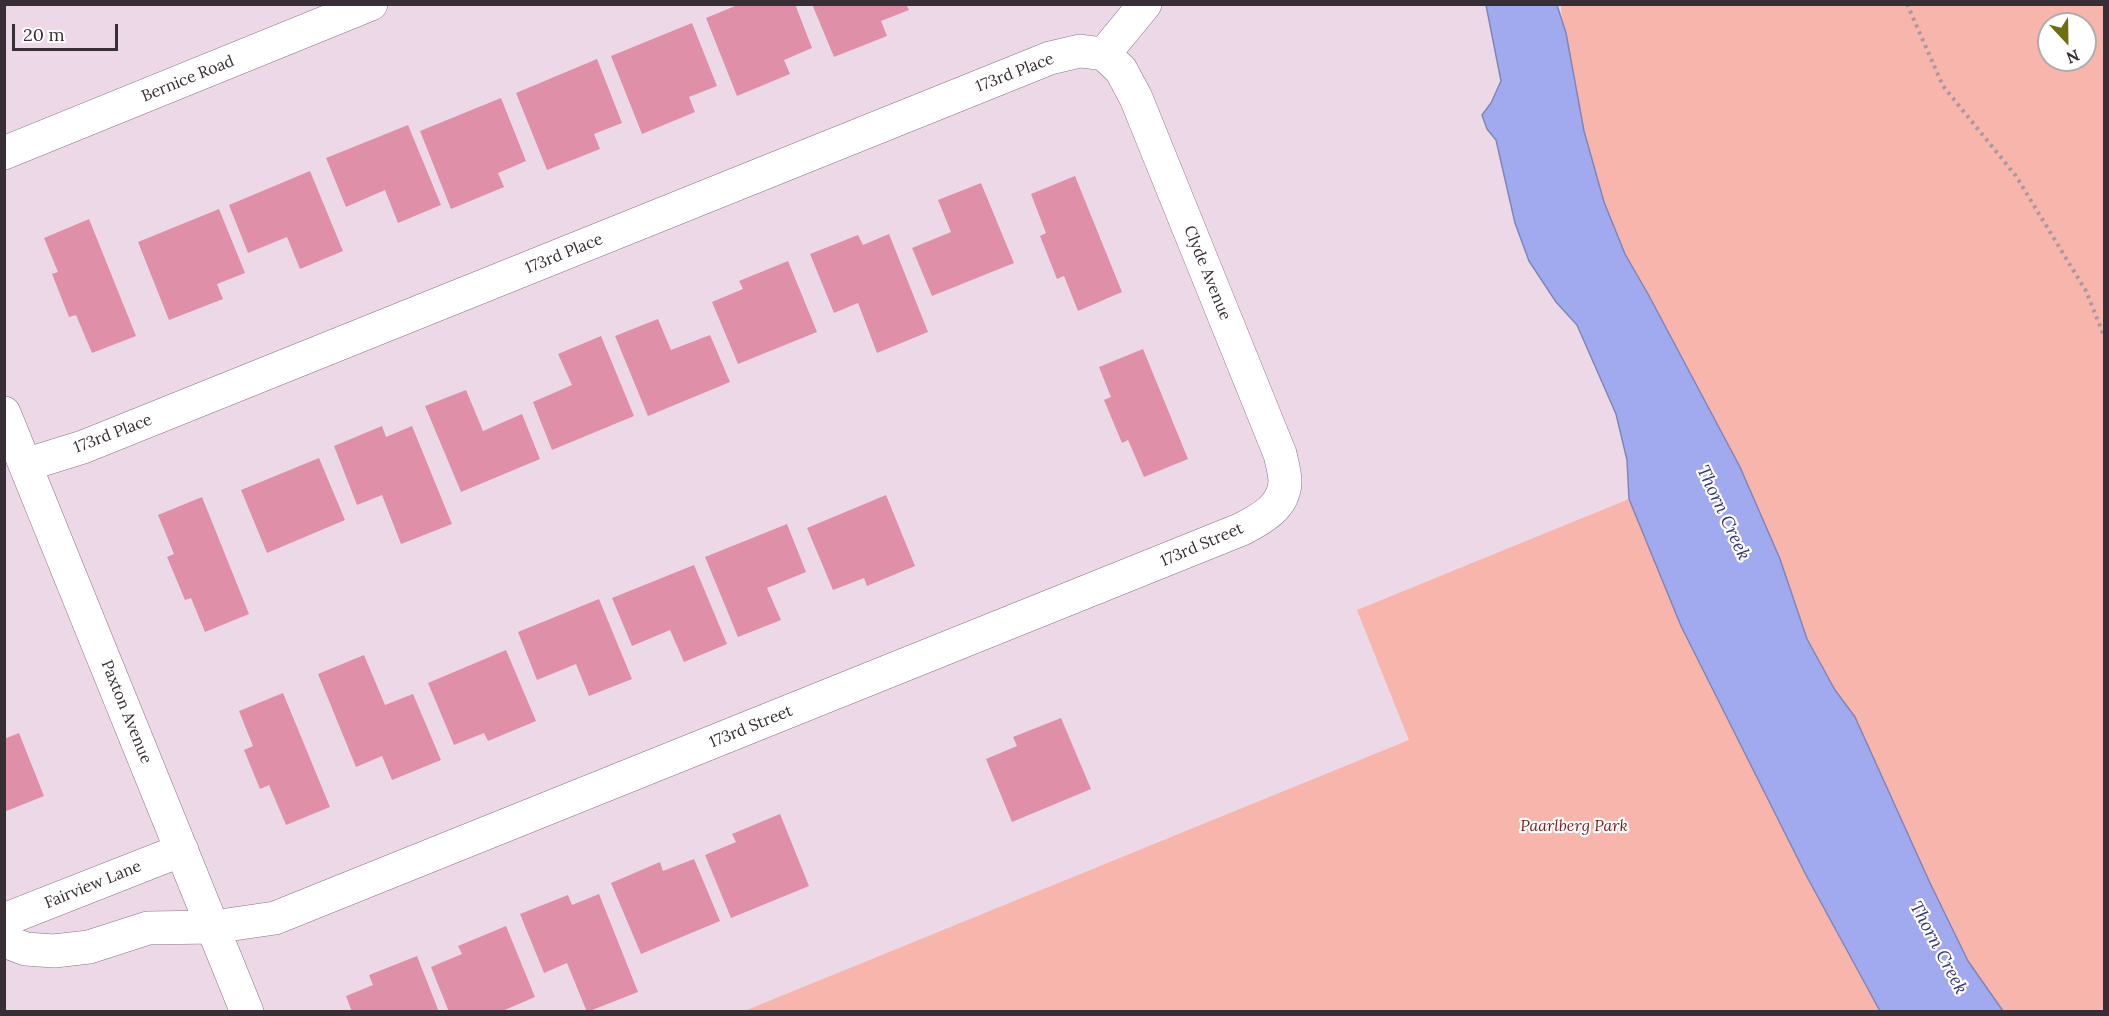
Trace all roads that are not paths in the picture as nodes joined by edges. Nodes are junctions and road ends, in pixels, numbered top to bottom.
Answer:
1 (371, 4) edge
2 (1145, 4) edge
3 (329, 12) edge
4 (1104, 54) junction
5 (4, 153) edge
6 (4, 413) edge
7 (25, 465) junction
8 (1280, 502) joint
9 (182, 850) junction
10 (4, 921) edge
11 (213, 927) junction
12 (4, 941) edge
13 (247, 1011) edge

1 - 3 street, Bernice Road
2 - 4 street
3 - 5 street, Bernice Road
4 - 7 street, 173rd Place
4 - 8 street, Clyde Avenue
6 - 7 street, Paxton Avenue
7 - 9 street, Paxton Avenue
8 - 11 street, 173rd Street
9 - 10 street, Fairview Lane
9 - 11 street, Paxton Avenue
11 - 12 street
11 - 13 street, Paxton Avenue

